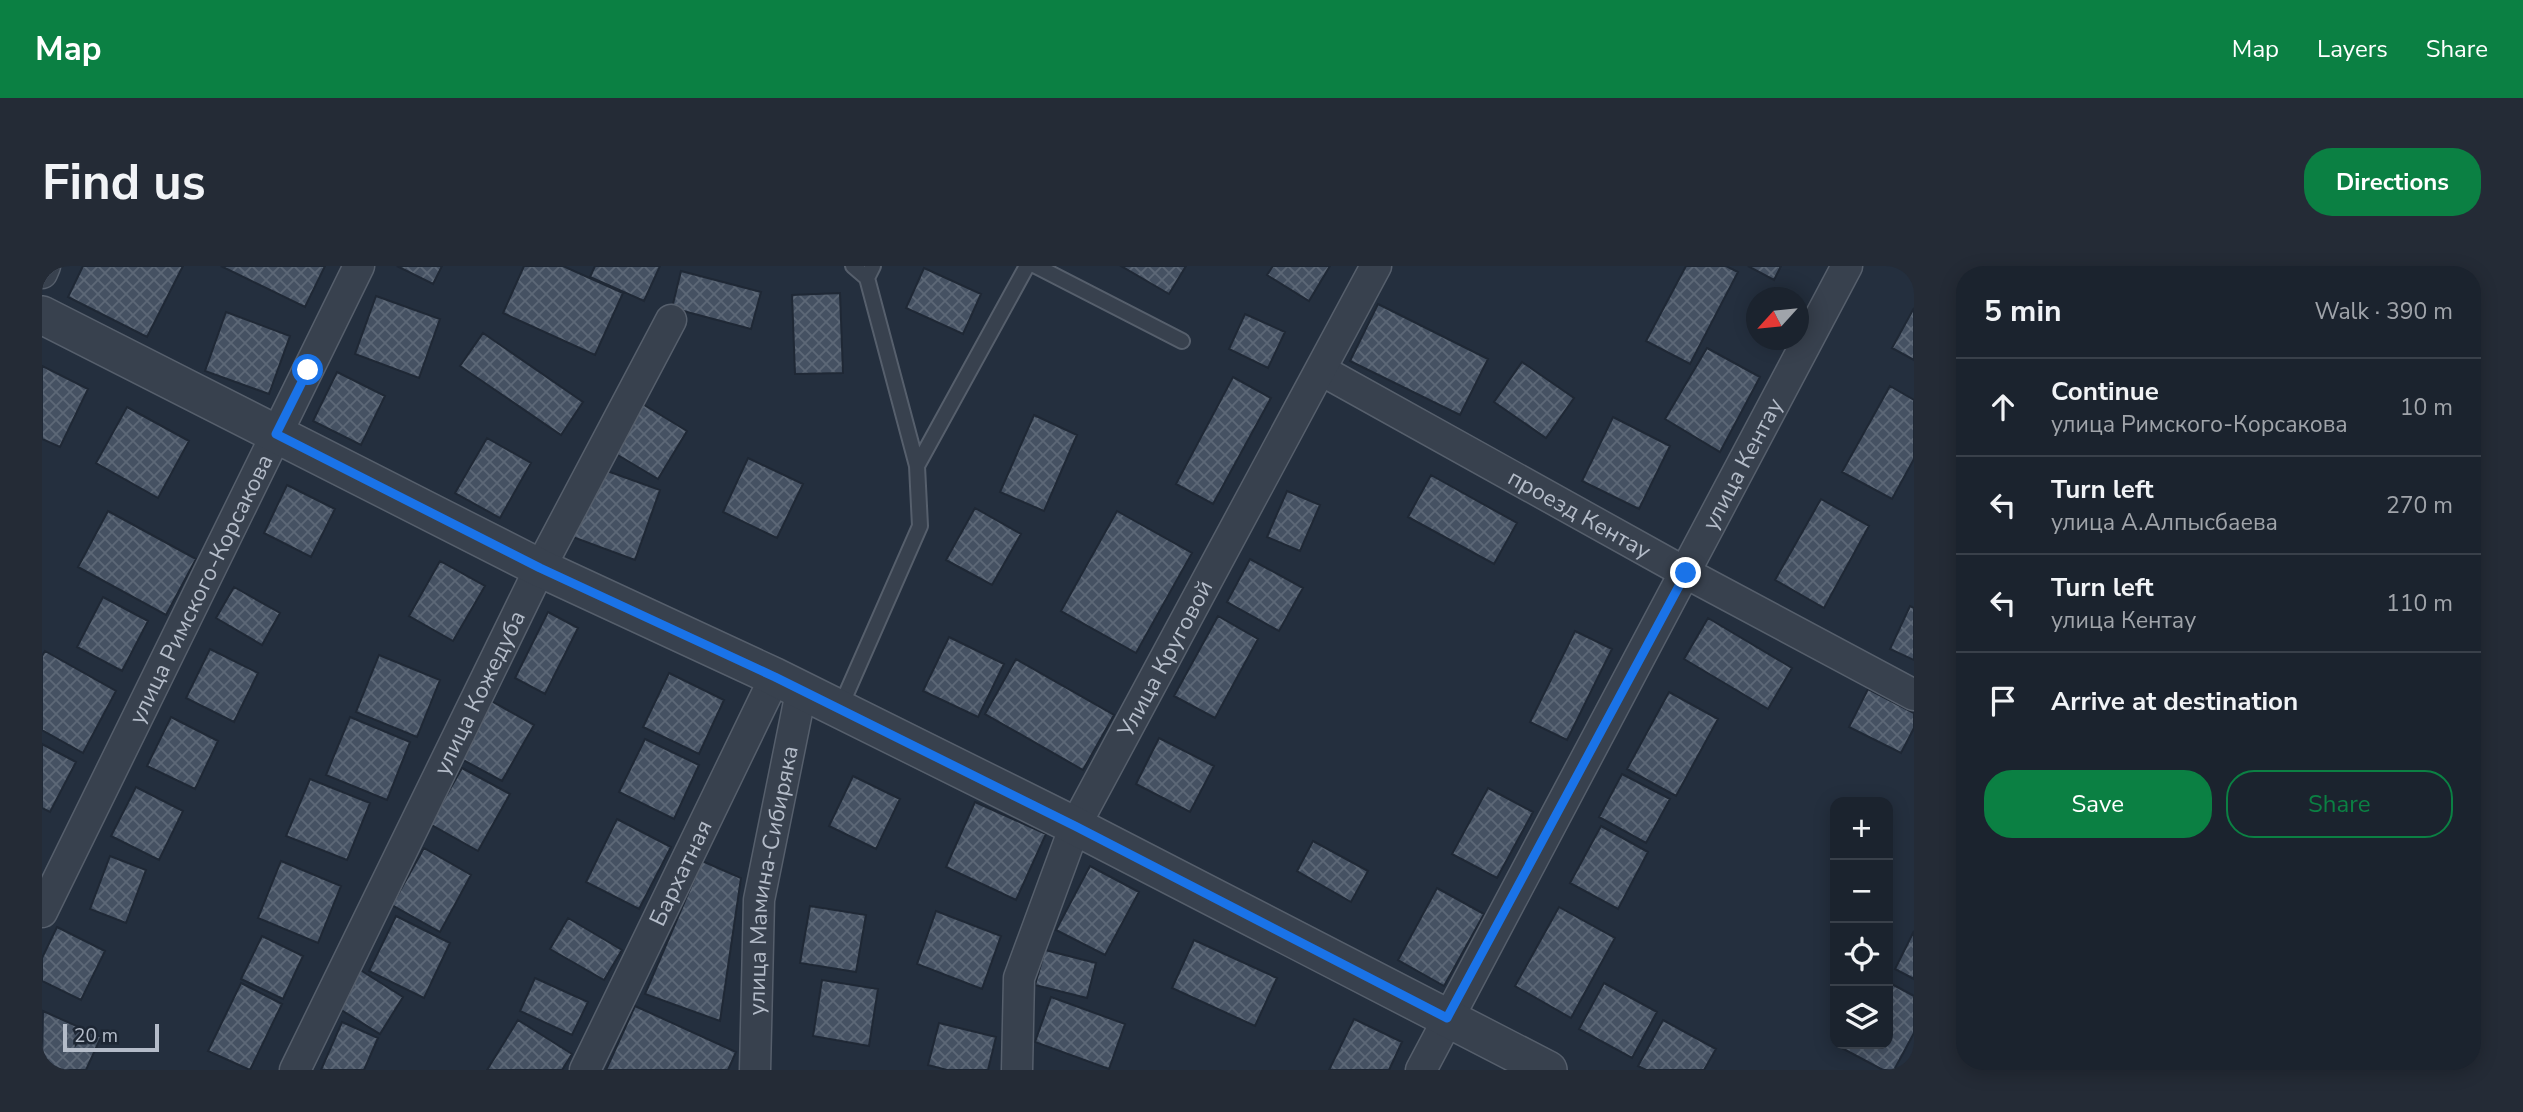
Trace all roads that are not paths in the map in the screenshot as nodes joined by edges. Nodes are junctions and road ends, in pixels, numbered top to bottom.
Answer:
1 (45, 266) edge
2 (359, 266) edge
3 (853, 266) edge
4 (1027, 266) edge
5 (1036, 266) edge
6 (1376, 266) edge
7 (1847, 266) edge
8 (870, 272) edge
9 (42, 273) edge
10 (42, 315) edge
11 (671, 320) dead end
12 (1182, 341) dead end
13 (1321, 370) junction
14 (276, 434) junction
15 (916, 466) junction
16 (540, 568) junction
17 (1686, 573) junction
18 (788, 685) junction
19 (1914, 695) edge
20 (839, 710) junction
21 (1075, 826) junction
22 (42, 912) edge
23 (1447, 1018) junction
24 (295, 1070) edge
25 (584, 1070) edge
26 (755, 1070) edge
27 (1017, 1070) edge
28 (1420, 1070) edge
29 (1548, 1070) edge

1 - 9 street
2 - 14 street, улица Римского-Корсакова
3 - 8 lane
4 - 15 lane
5 - 12 lane
6 - 13 street, Улица Круговой
7 - 17 street, улица Кентау
8 - 15 lane
10 - 14 street
11 - 16 street, улица Кожедуба
13 - 17 street, проезд Кентау
13 - 21 street, Улица Круговой
14 - 16 street
14 - 22 street, улица Римского-Корсакова
15 - 20 lane
16 - 18 street
16 - 24 street, улица Кожедуба
17 - 19 street, проезд Кентау
17 - 23 street, улица Кентау
18 - 20 street
18 - 25 street, Бархатная
18 - 26 street, улица Мамина-Сибиряка
20 - 21 street
21 - 23 street
21 - 27 street, Улица Круговой
23 - 28 street, улица Кентау
23 - 29 street

